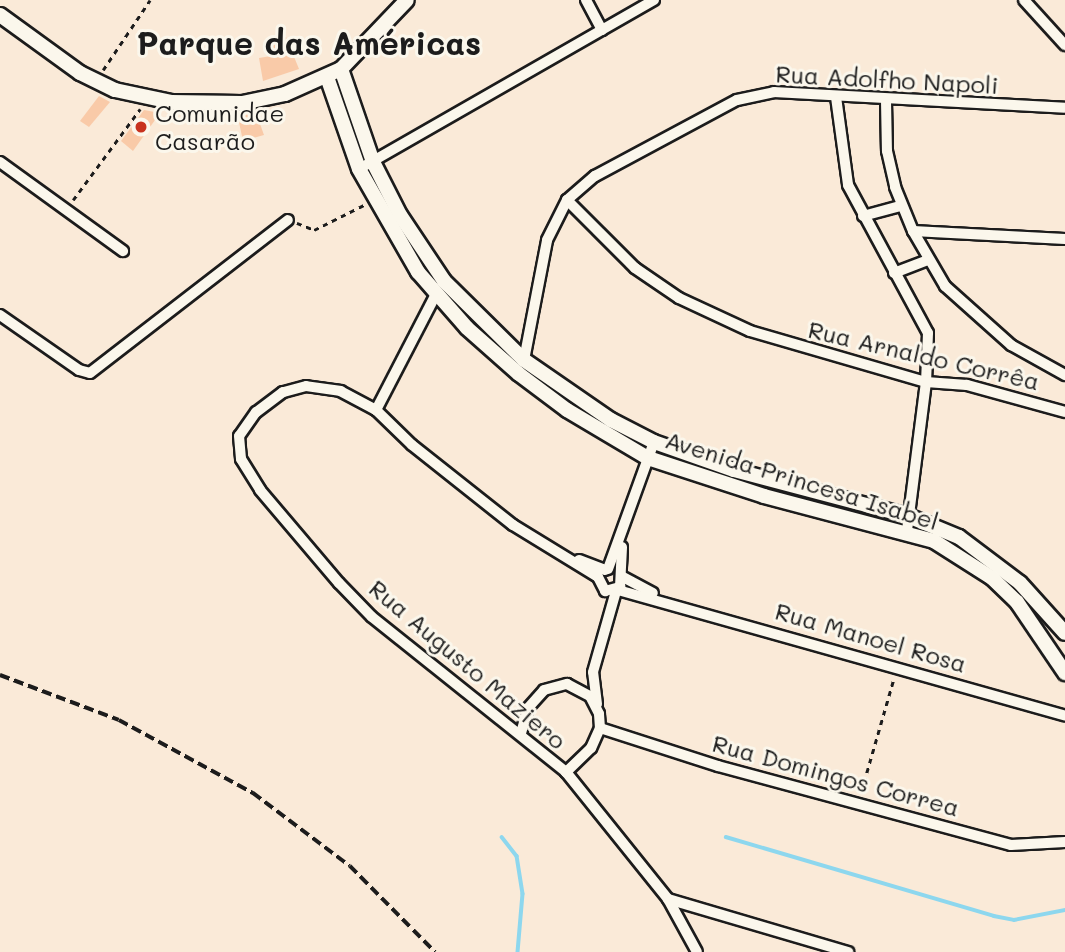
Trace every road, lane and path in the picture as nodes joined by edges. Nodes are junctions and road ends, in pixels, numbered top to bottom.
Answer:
1 (150, 0) edge
2 (407, 0) edge
3 (586, 0) edge
4 (654, 0) edge
5 (1024, 0) edge
6 (0, 15) edge
7 (602, 30) junction
8 (1065, 45) edge
9 (108, 61) dead end
10 (341, 69) junction
11 (327, 77) junction
12 (836, 97) junction
13 (147, 99) junction
14 (886, 101) junction
15 (1065, 108) edge
16 (0, 162) edge
17 (373, 162) junction
18 (359, 169) junction
19 (374, 200) junction
20 (568, 200) junction
21 (901, 206) junction
22 (65, 211) junction
23 (863, 216) junction
24 (288, 220) joint
25 (913, 231) junction
26 (1065, 239) edge
27 (123, 251) dead end
28 (928, 260) junction
29 (894, 272) junction
30 (435, 296) junction
31 (0, 315) edge
32 (524, 360) junction
33 (1065, 375) edge
34 (926, 382) junction
35 (376, 410) junction
36 (1065, 412) edge
37 (654, 442) junction
38 (649, 458) junction
39 (908, 523) junction
40 (610, 573) junction
41 (602, 590) junction
42 (617, 590) junction
43 (665, 600) junction
44 (603, 626) junction
45 (1065, 633) edge
46 (897, 666) junction
47 (593, 672) junction
48 (1065, 673) edge
49 (567, 684) junction
50 (597, 708) junction
51 (1065, 716) edge
52 (600, 728) junction
53 (521, 733) junction
54 (566, 772) junction
55 (858, 802) junction
56 (1065, 842) edge
57 (668, 899) junction
58 (697, 952) edge
59 (848, 952) edge

1 - 9 path
2 - 10 main road
3 - 7 street
4 - 7 street
5 - 8 street
6 - 13 main road
7 - 17 street
10 - 11 main road
10 - 17 main road, Avenida Princesa Isabel
11 - 13 main road
11 - 18 main road, Avenida Princesa Isabel
12 - 14 street, Rua Adolfho Napoli
12 - 20 street, Rua Adolfho Napoli
12 - 23 street
13 - 22 path
14 - 15 street, Rua Adolfho Napoli
14 - 21 street
16 - 22 street
17 - 18 street
17 - 32 main road, Avenida Princesa Isabel
18 - 19 main road, Avenida Princesa Isabel
19 - 24 path
19 - 30 main road, Avenida Princesa Isabel
20 - 32 street, Rua Adolfho Napoli
20 - 34 street, Rua Arnaldo Corrêa
21 - 23 street
21 - 25 street
22 - 27 street
23 - 29 street
24 - 31 street
25 - 26 street
25 - 28 street
28 - 29 street
28 - 33 street
29 - 34 street
30 - 35 street
30 - 38 main road, Avenida Princesa Isabel
32 - 37 main road, Avenida Princesa Isabel
34 - 36 street, Rua Arnaldo Corrêa
34 - 39 street
35 - 40 street, Rua Manoel Rosa
35 - 53 street, Rua Augusto Maziero
37 - 38 street
37 - 39 main road, Avenida Princesa Isabel
38 - 39 main road, Avenida Princesa Isabel
38 - 40 street
39 - 45 main road, Avenida Princesa Isabel
39 - 48 main road, Avenida Princesa Isabel
40 - 41 street
40 - 42 street
40 - 43 street, Rua Manoel Rosa
41 - 42 street, Rua Manoel Rosa
41 - 44 street
42 - 43 street, Rua Manoel Rosa
42 - 44 street
43 - 46 street, Rua Manoel Rosa
44 - 47 street
46 - 51 street, Rua Manoel Rosa
46 - 55 path
47 - 49 street
47 - 50 street
49 - 50 street
49 - 53 street
50 - 52 street
52 - 54 street
52 - 55 street, Rua Domingos Correa
53 - 54 street, Rua Augusto Maziero
54 - 57 street, Rua Augusto Maziero
55 - 56 street, Rua Domingos Correa
57 - 58 street, Rua Augusto Maziero
57 - 59 street

